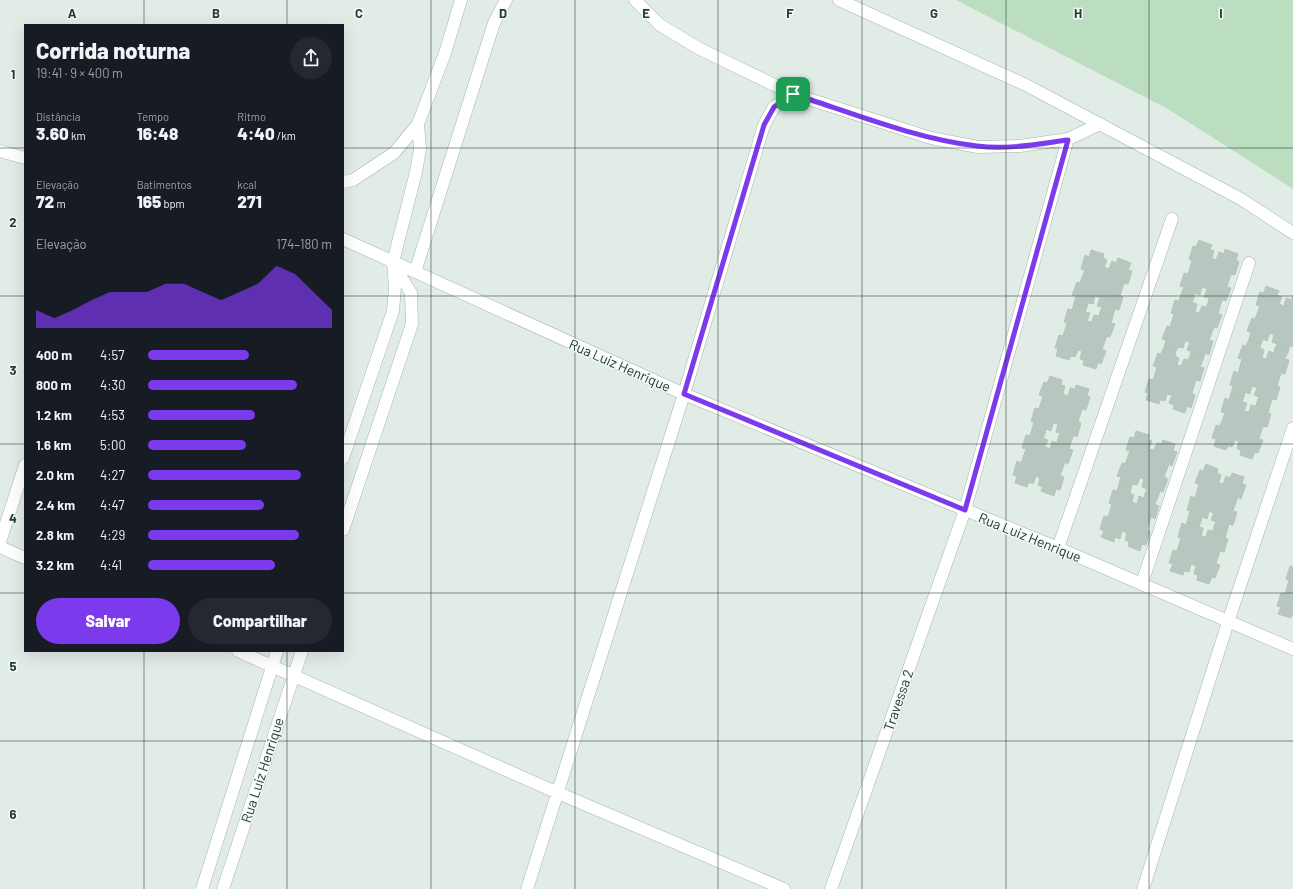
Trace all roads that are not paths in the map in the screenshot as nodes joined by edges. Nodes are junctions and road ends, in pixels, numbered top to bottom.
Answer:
1 (461, 0) edge
2 (506, 0) edge
3 (635, 0) edge
4 (839, 0) edge
5 (793, 94) junction
6 (418, 124) junction
7 (1100, 124) junction
8 (1068, 140) junction
9 (0, 151) edge
10 (24, 158) edge
11 (344, 182) edge
12 (1172, 219) dead end
13 (1293, 233) edge
14 (344, 239) edge
15 (392, 262) junction
16 (1249, 263) dead end
17 (415, 272) junction
18 (684, 394) junction
19 (1293, 428) edge
20 (344, 455) edge
21 (24, 468) edge
22 (965, 510) junction
23 (344, 527) edge
24 (0, 542) edge
25 (0, 547) edge
26 (1058, 548) junction
27 (24, 558) edge
28 (1142, 583) junction
29 (1228, 622) junction
30 (1293, 649) edge
31 (240, 652) edge
32 (277, 652) edge
33 (302, 652) edge
34 (272, 666) junction
35 (294, 675) junction
36 (558, 792) junction
37 (202, 889) edge
38 (223, 889) edge
39 (526, 889) edge
40 (784, 889) edge
41 (831, 889) edge
42 (1143, 889) edge

1 - 6 street
2 - 17 street
3 - 5 street
4 - 7 street
5 - 8 street
5 - 18 street
6 - 11 street
6 - 15 street
7 - 8 street
7 - 13 street
8 - 22 street, Travessa 2
9 - 10 street
12 - 26 street
14 - 15 street, Rua Luiz Henrique
15 - 17 street, Rua Luiz Henrique
15 - 20 street
15 - 23 street
16 - 28 street
17 - 18 street, Rua Luiz Henrique
18 - 22 street, Rua Luiz Henrique
18 - 36 street
19 - 29 street
21 - 24 street
22 - 26 street, Rua Luiz Henrique
22 - 41 street, Travessa 2
25 - 27 street
26 - 28 street, Rua Luiz Henrique
28 - 29 street, Rua Luiz Henrique
29 - 30 street, Rua Luiz Henrique
29 - 42 street
31 - 34 street
32 - 34 street, Rua Luiz Henrique
33 - 35 street, Rua Luiz Henrique
34 - 35 street
34 - 37 street, Rua Luiz Henrique
35 - 36 street
35 - 38 street, Rua Luiz Henrique
36 - 39 street
36 - 40 street

